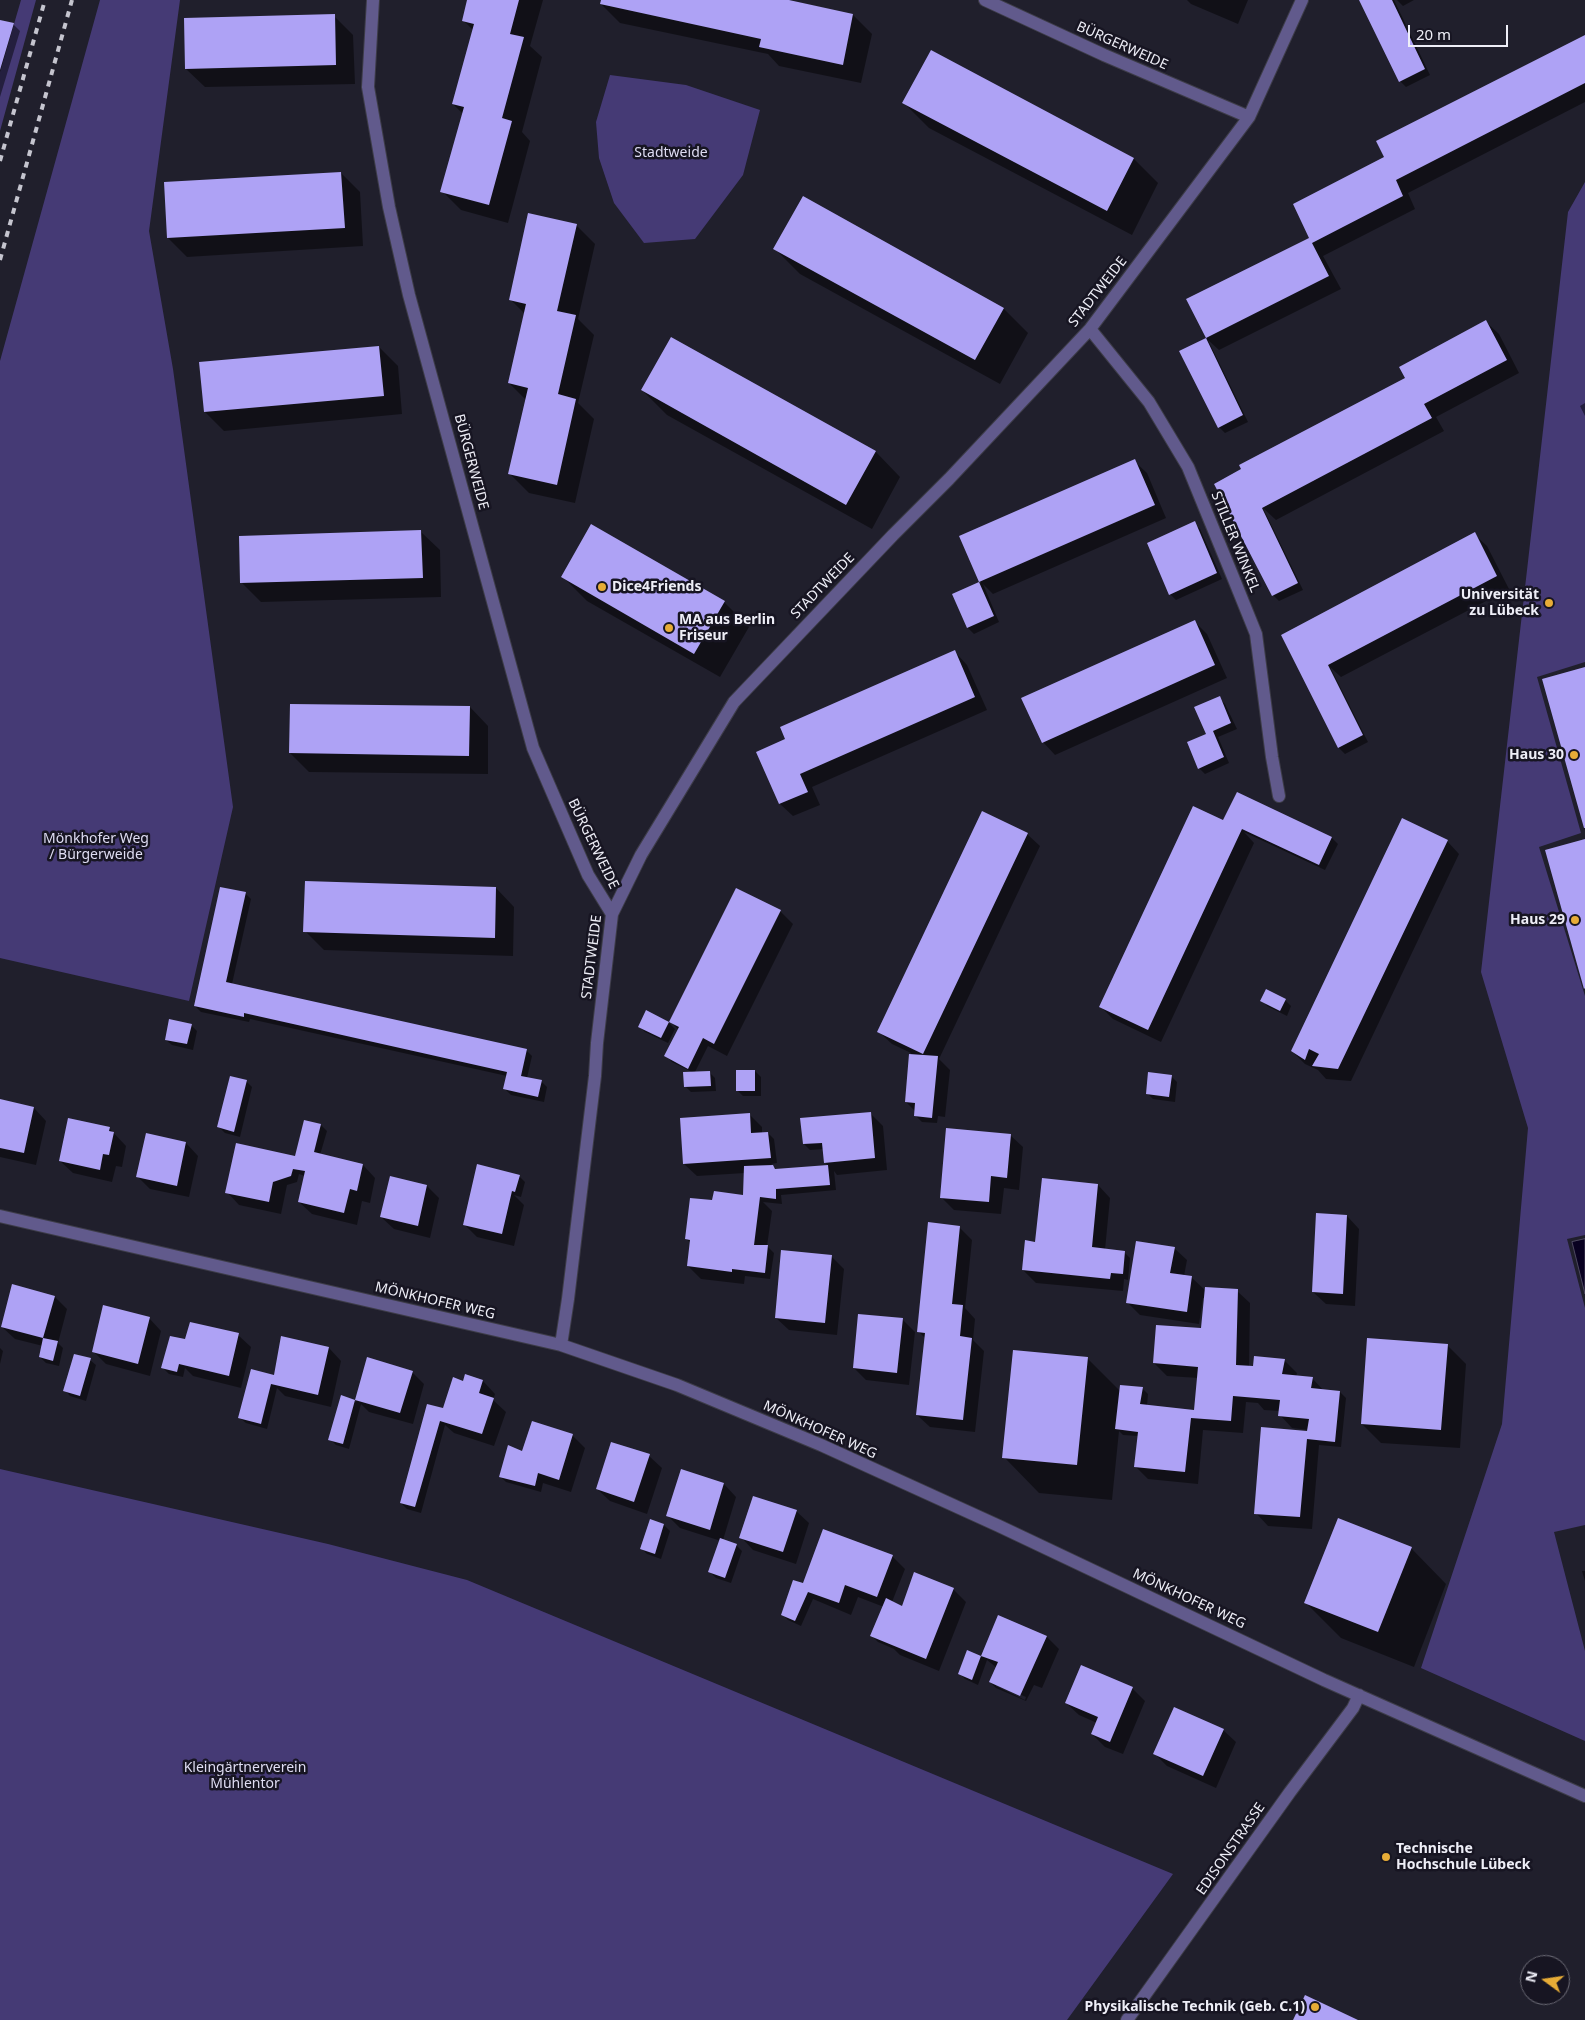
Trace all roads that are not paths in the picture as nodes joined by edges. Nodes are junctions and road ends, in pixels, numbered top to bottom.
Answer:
1 (374, 0) edge
2 (985, 0) edge
3 (1302, 0) edge
4 (1248, 117) junction
5 (1090, 329) junction
6 (1280, 796) dead end
7 (612, 914) junction
8 (0, 1216) edge
9 (561, 1345) junction
10 (1359, 1695) junction
11 (1585, 1796) edge
12 (1127, 2020) edge

1 - 7 street, BÜRGERWEIDE
2 - 4 street, BÜRGERWEIDE
3 - 4 street, STADTWEIDE
4 - 5 street, STADTWEIDE
5 - 6 street, STILLER WINKEL
5 - 7 street, STADTWEIDE
7 - 9 street, STADTWEIDE
8 - 9 street, MÖNKHOFER WEG
9 - 10 street, MÖNKHOFER WEG
10 - 11 street, MÖNKHOFER WEG
10 - 12 street, EDISONSTRASSE

